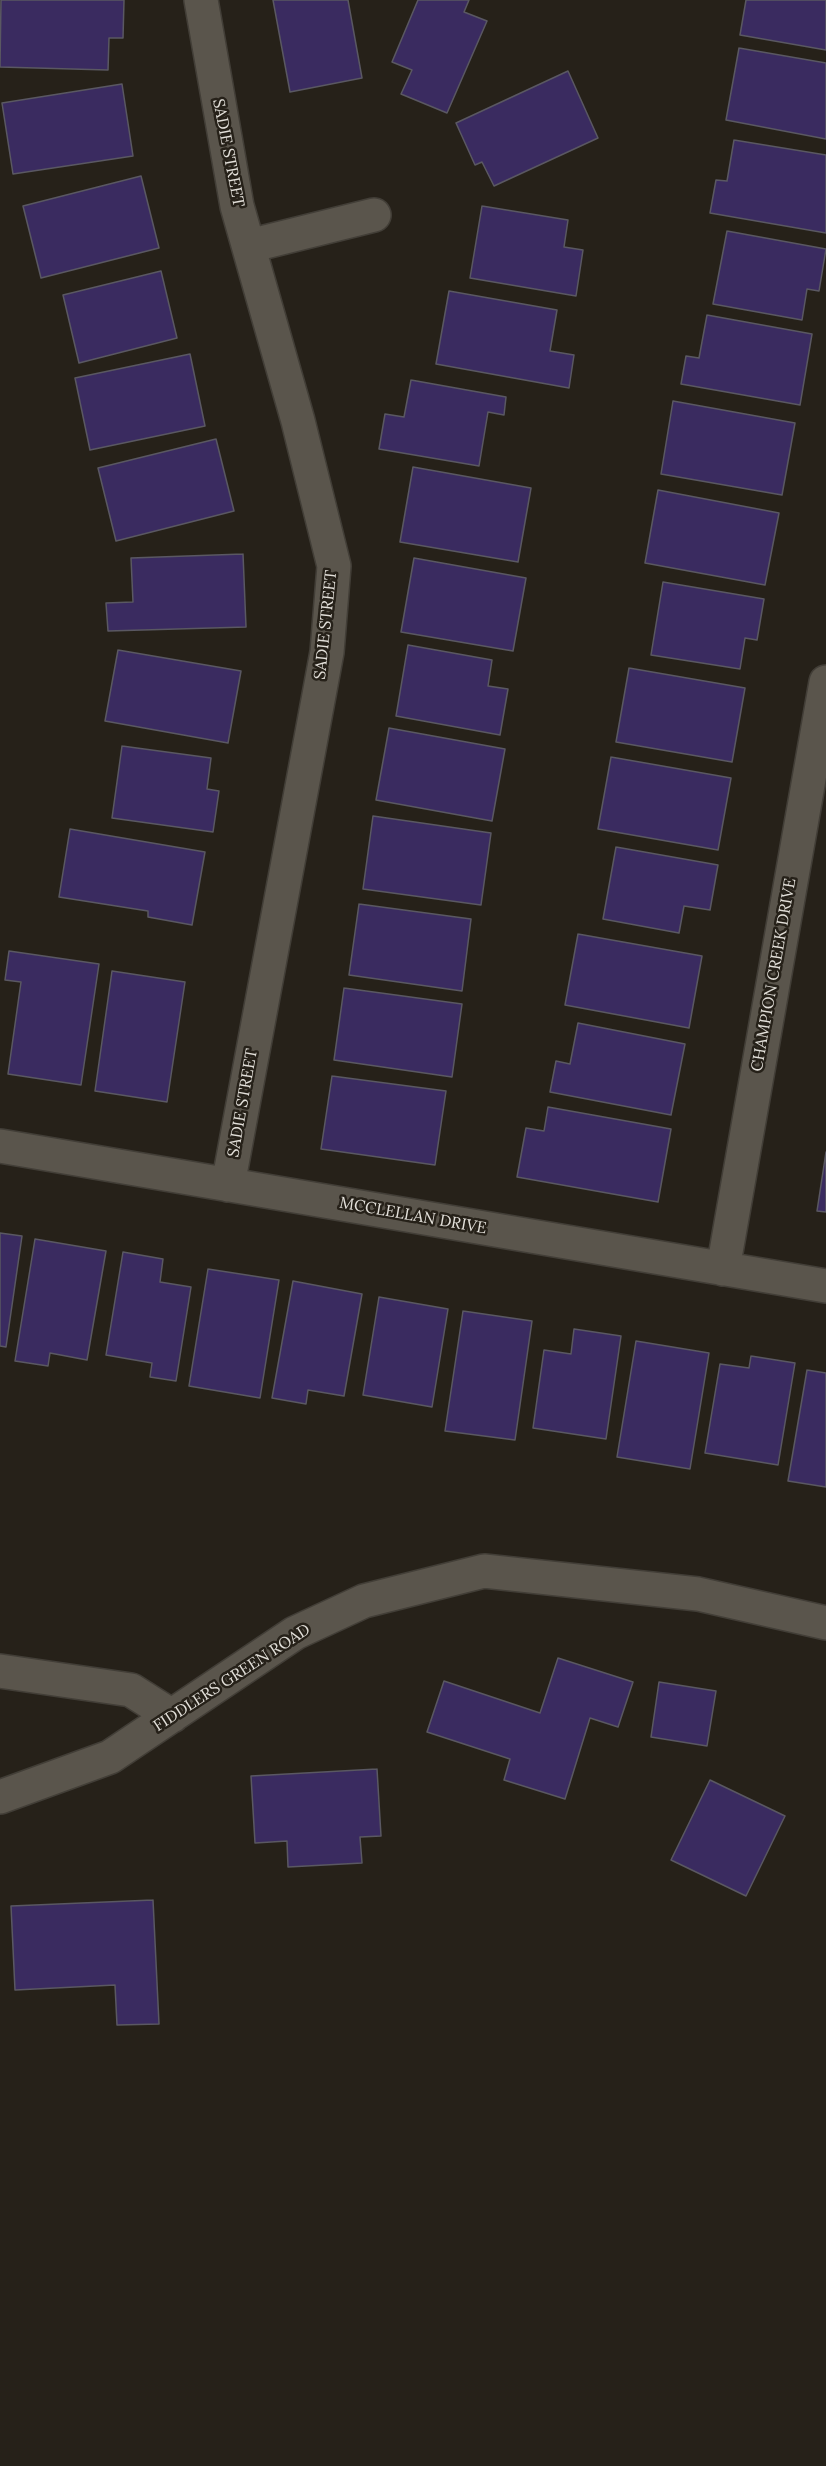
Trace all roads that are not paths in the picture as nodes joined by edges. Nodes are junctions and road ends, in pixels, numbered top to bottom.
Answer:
1 (201, 0) edge
2 (374, 215) dead end
3 (249, 246) junction
4 (826, 682) edge
5 (0, 1146) edge
6 (228, 1185) junction
7 (723, 1269) junction
8 (826, 1286) edge
9 (826, 1623) edge
10 (0, 1671) edge
11 (172, 1716) junction
12 (0, 1797) edge

1 - 3 street, SADIE STREET
2 - 3 street
3 - 6 street, SADIE STREET
4 - 7 street, CHAMPION CREEK DRIVE
5 - 6 street, MCCLELLAN DRIVE
6 - 7 street, MCCLELLAN DRIVE
7 - 8 street, MCCLELLAN DRIVE
9 - 11 street, FIDDLERS GREEN ROAD
10 - 11 street
11 - 12 street, FIDDLERS GREEN ROAD

